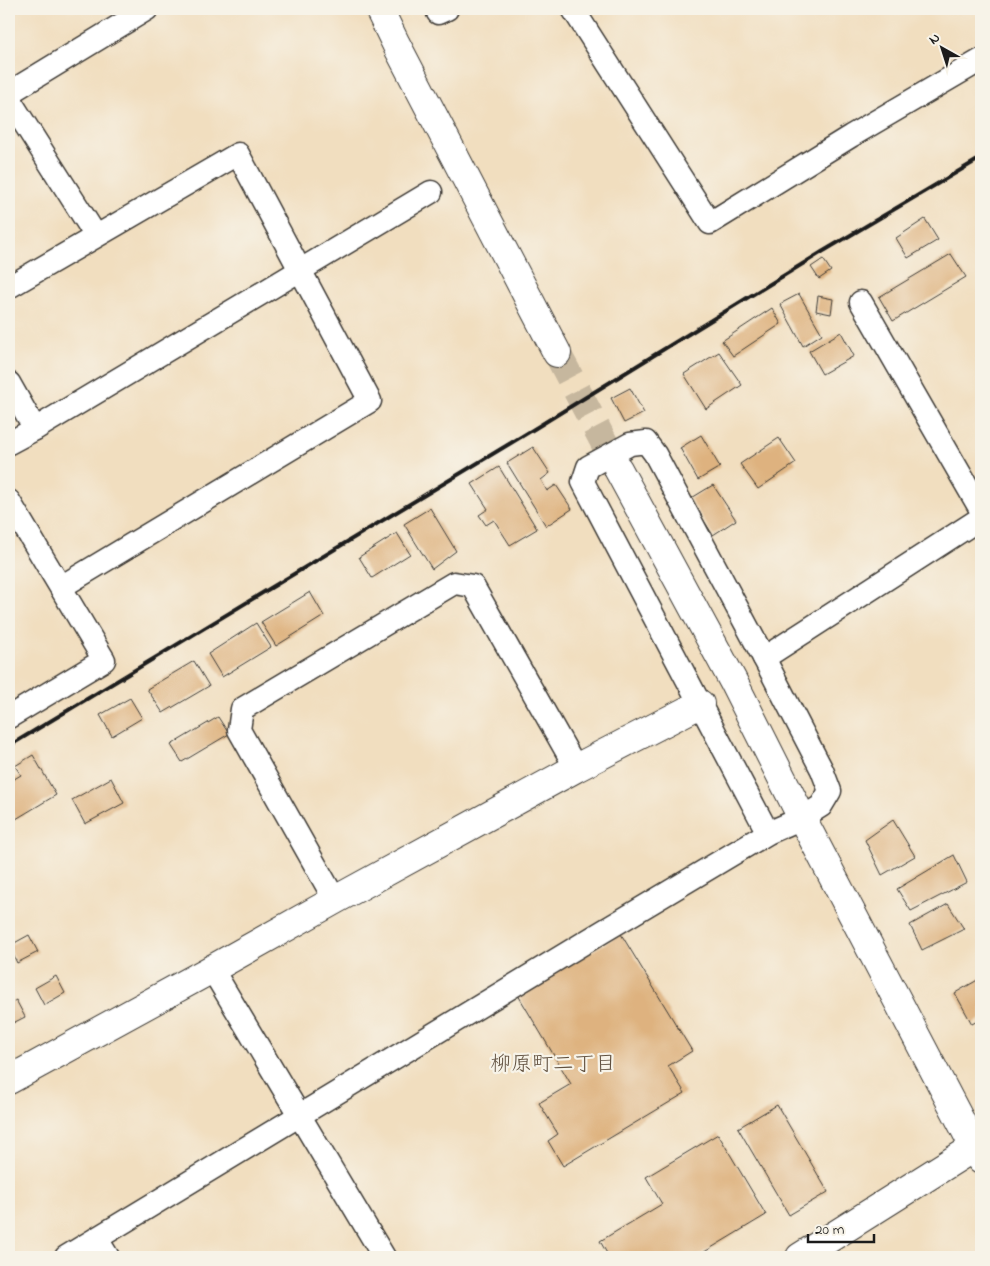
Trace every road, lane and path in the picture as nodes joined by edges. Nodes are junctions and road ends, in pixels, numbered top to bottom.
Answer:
1 (147, 9) edge
2 (379, 9) edge
3 (574, 9) edge
4 (981, 60) edge
5 (9, 93) edge
6 (9, 99) edge
7 (431, 192) dead end
8 (96, 236) junction
9 (300, 271) junction
10 (9, 286) edge
11 (861, 302) dead end
12 (557, 352) tunnel mouth
13 (9, 383) edge
14 (35, 430) junction
15 (9, 443) edge
16 (618, 469) tunnel mouth
17 (9, 501) edge
18 (981, 510) edge
19 (981, 518) edge
20 (61, 587) junction
21 (764, 658) junction
22 (700, 704) junction
23 (9, 717) edge
24 (576, 768) junction
25 (802, 818) junction
26 (768, 833) junction
27 (335, 900) junction
28 (212, 970) junction
29 (9, 1080) edge
30 (299, 1116) junction
31 (979, 1150) edge
32 (102, 1248) edge
33 (66, 1257) edge
34 (384, 1257) edge
35 (800, 1257) edge

1 - 5 street
2 - 12 main road
3 - 4 street
6 - 8 street
7 - 9 street
8 - 9 street
8 - 10 street
9 - 14 street
9 - 20 street
11 - 18 street
13 - 14 street
14 - 15 street
16 - 25 main road
17 - 20 street
19 - 21 street
20 - 23 street
21 - 22 street
21 - 25 street
22 - 24 main road
22 - 26 street
24 - 27 main road
24 - 27 street
25 - 26 street
25 - 31 main road
26 - 30 street
27 - 28 main road
28 - 29 main road
28 - 30 street
30 - 32 street
30 - 34 street
31 - 35 main road
32 - 33 street

